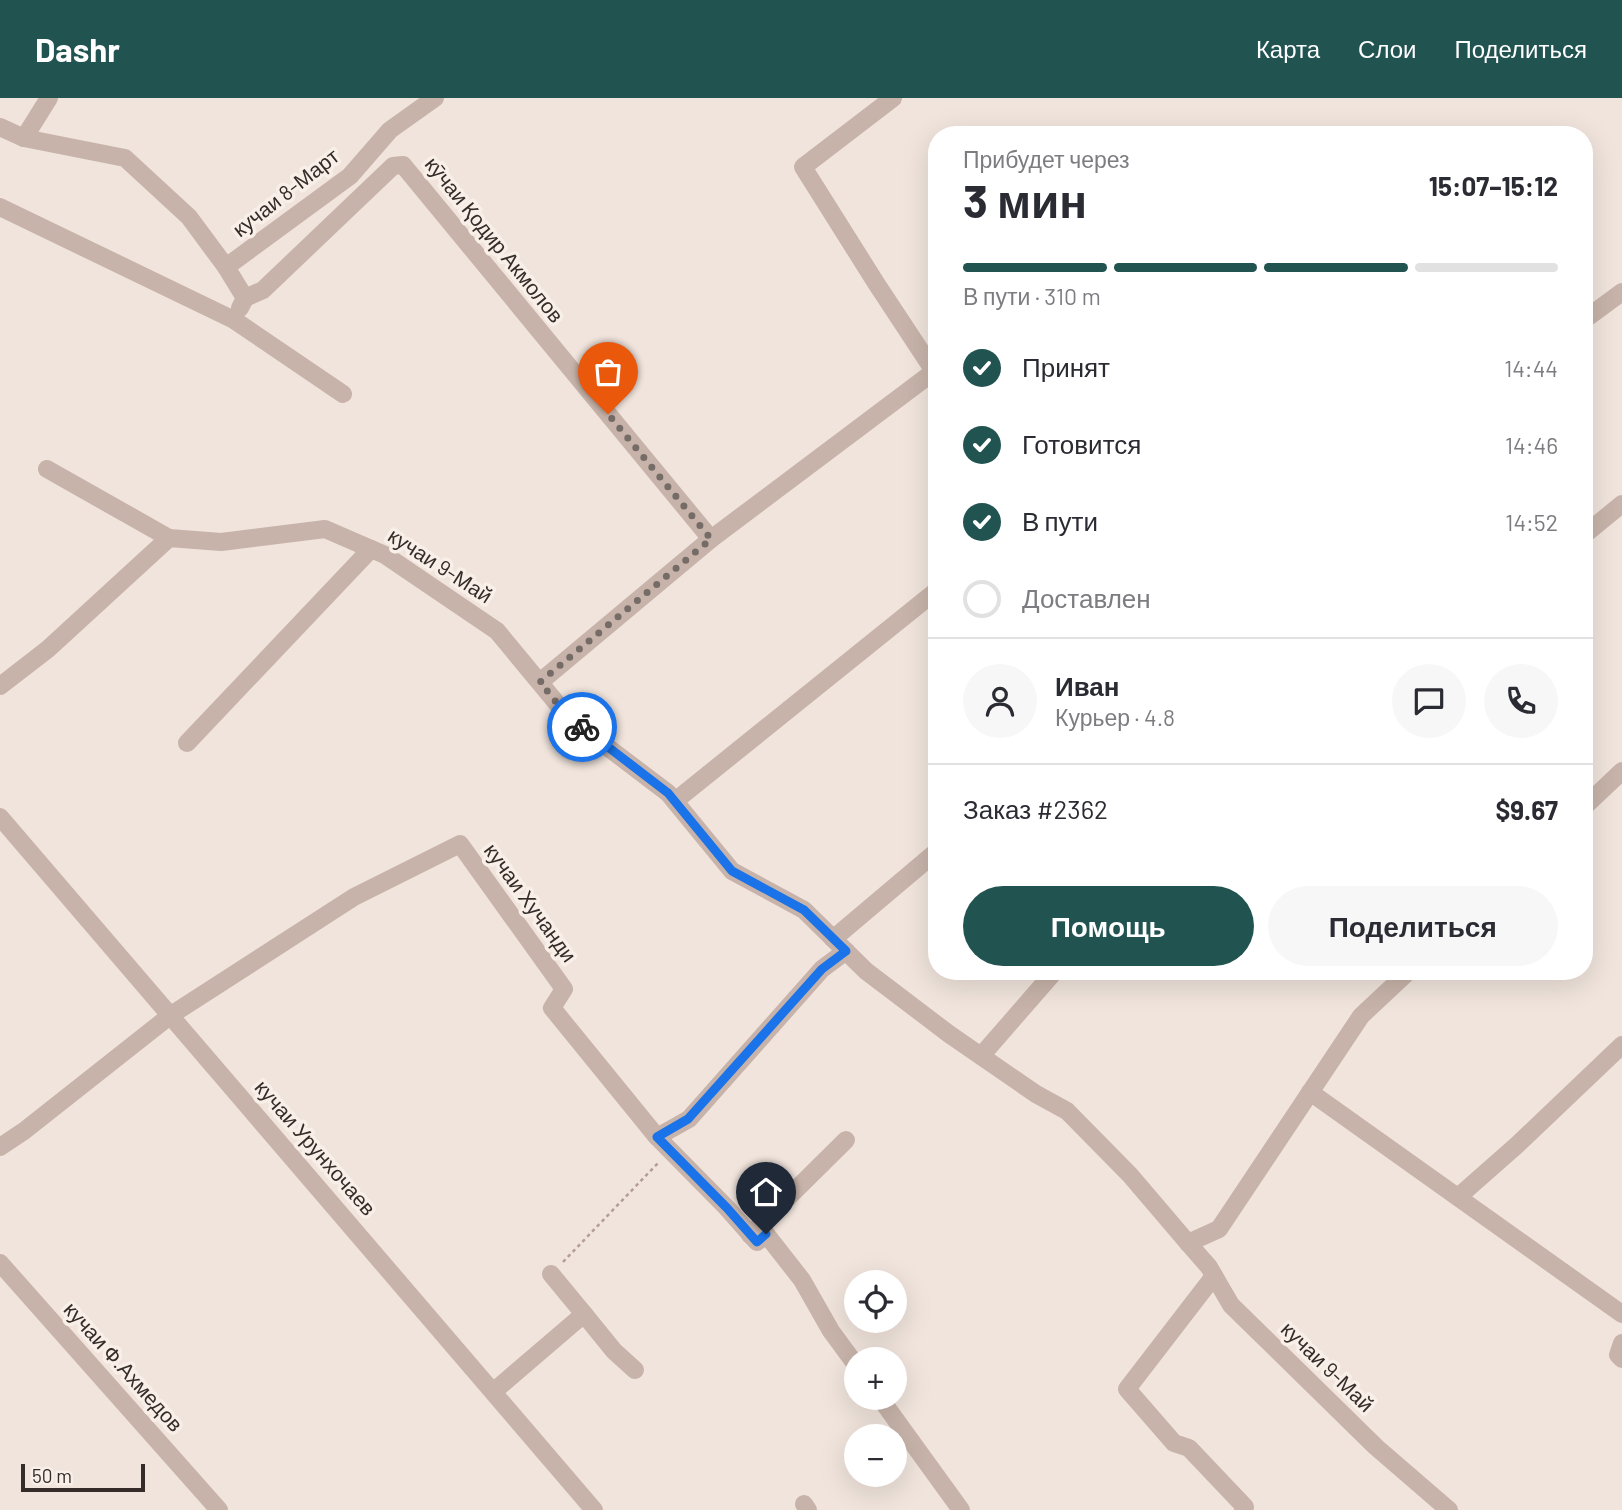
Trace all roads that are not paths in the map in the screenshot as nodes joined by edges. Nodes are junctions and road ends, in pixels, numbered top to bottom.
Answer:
1 (49, 98) edge
2 (435, 98) edge
3 (893, 98) edge
4 (0, 127) edge
5 (24, 138) junction
6 (0, 207) edge
7 (226, 267) junction
8 (1622, 292) edge
9 (244, 298) junction
10 (1593, 313) edge
11 (234, 320) junction
12 (928, 360) edge
13 (928, 375) edge
14 (343, 394) dead end
15 (47, 470) dead end
16 (1622, 504) edge
17 (1593, 528) edge
18 (169, 538) junction
19 (711, 539) junction
20 (371, 549) junction
21 (928, 598) edge
22 (540, 682) junction
23 (0, 686) edge
24 (187, 743) dead end
25 (1622, 771) edge
26 (1593, 798) edge
27 (675, 801) junction
28 (0, 817) edge
29 (928, 860) edge
30 (839, 945) junction
31 (1047, 980) edge
32 (1399, 980) edge
33 (171, 1015) junction
34 (1622, 1045) edge
35 (981, 1056) junction
36 (1310, 1092) junction
37 (657, 1137) junction
38 (846, 1140) dead end
39 (0, 1147) edge
40 (1458, 1197) junction
41 (750, 1235) junction
42 (1188, 1243) junction
43 (0, 1263) edge
44 (551, 1274) road end
45 (1214, 1276) junction
46 (584, 1314) junction
47 (1622, 1314) edge
48 (1622, 1343) edge
49 (844, 1349) edge
50 (1622, 1359) edge
51 (635, 1370) dead end
52 (493, 1392) junction
53 (889, 1410) edge
54 (211, 1507) edge
55 (594, 1510) edge
56 (961, 1510) edge
57 (1243, 1510) edge
58 (1449, 1510) edge

1 - 5 street
2 - 7 street, кучаи 8-Март
3 - 12 street
4 - 5 street
5 - 7 street
6 - 11 street
7 - 9 street
8 - 10 street
9 - 11 street
9 - 19 street, кӯчаи Қодир Акмолов
11 - 14 street
13 - 19 street
15 - 18 street
16 - 17 street
18 - 20 street, кучаи 9-Май
18 - 23 street
19 - 22 street
20 - 22 street, кучаи 9-Май
20 - 24 street
21 - 27 street
22 - 27 street, кучаи 9-Май
25 - 26 street
27 - 30 street, кучаи 9-Май
28 - 33 street, кучаи Урунхочаев
29 - 30 street
30 - 35 street, кучаи 9-Май
30 - 37 street
31 - 35 street
32 - 36 street
33 - 37 street, кучаи Хучанди
33 - 39 street
33 - 52 street, кучаи Урунхочаев
34 - 40 street
35 - 42 street, кучаи 9-Май
36 - 40 street
36 - 42 street
37 - 41 street, кучаи Хучанди
38 - 41 street
40 - 47 street
41 - 49 street, кучаи Хучанди
42 - 45 street, кучаи 9-Май
43 - 54 street, кучаи Ф.Ахмедов
44 - 46 street
45 - 57 street
45 - 58 street, кучаи 9-Май
46 - 51 street
46 - 52 street
48 - 50 street
52 - 55 street, кучаи Урунхочаев
53 - 56 street

